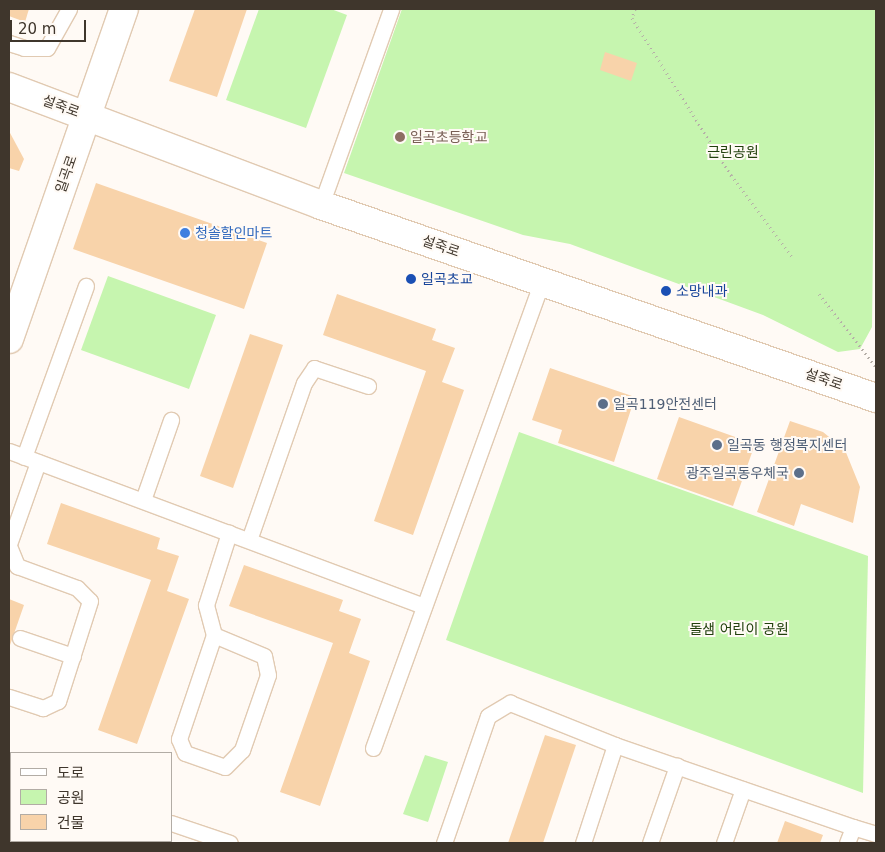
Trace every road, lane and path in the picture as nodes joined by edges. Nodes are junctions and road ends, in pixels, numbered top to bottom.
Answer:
1 (69, 9) edge
2 (124, 9) edge
3 (391, 9) edge
4 (635, 9) edge
5 (9, 43) edge
6 (9, 87) edge
7 (87, 115) junction
8 (321, 205) junction
9 (792, 257) dead end
10 (542, 281) junction
11 (86, 286) dead end
12 (819, 294) dead end
13 (9, 339) edge
14 (876, 367) edge
15 (368, 386) dead end
16 (876, 398) edge
17 (171, 420) dead end
18 (9, 451) edge
19 (31, 459) junction
20 (142, 500) junction
21 (229, 533) junction
22 (249, 540) junction
23 (9, 545) edge
24 (424, 606) junction
25 (214, 635) junction
26 (20, 638) dead end
27 (73, 656) junction
28 (9, 697) edge
29 (615, 745) junction
30 (373, 748) dead end
31 (676, 766) junction
32 (743, 789) junction
33 (172, 824) edge
34 (853, 827) junction
35 (876, 834) edge
36 (230, 843) edge
37 (444, 843) edge
38 (583, 843) edge
39 (650, 843) edge
40 (724, 843) edge
41 (847, 843) edge

1 - 5 lane
2 - 7 main road, 일곡로
3 - 8 lane
4 - 9 path
6 - 7 main road, 설죽로
7 - 8 main road, 설죽로
7 - 13 main road, 일곡로
8 - 10 main road, 설죽로
10 - 16 main road, 설죽로
10 - 24 lane
11 - 19 lane
12 - 14 path
15 - 22 lane
17 - 20 lane
18 - 19 lane
19 - 20 lane
19 - 23 lane
20 - 21 lane
21 - 22 lane
21 - 25 lane
22 - 24 lane
23 - 27 lane
24 - 30 lane
25 - 25 lane
26 - 27 lane
27 - 28 lane
29 - 31 lane
29 - 37 lane
29 - 38 lane
31 - 32 lane
31 - 39 lane
32 - 34 lane
32 - 40 lane
33 - 36 lane
34 - 35 lane
34 - 41 lane

